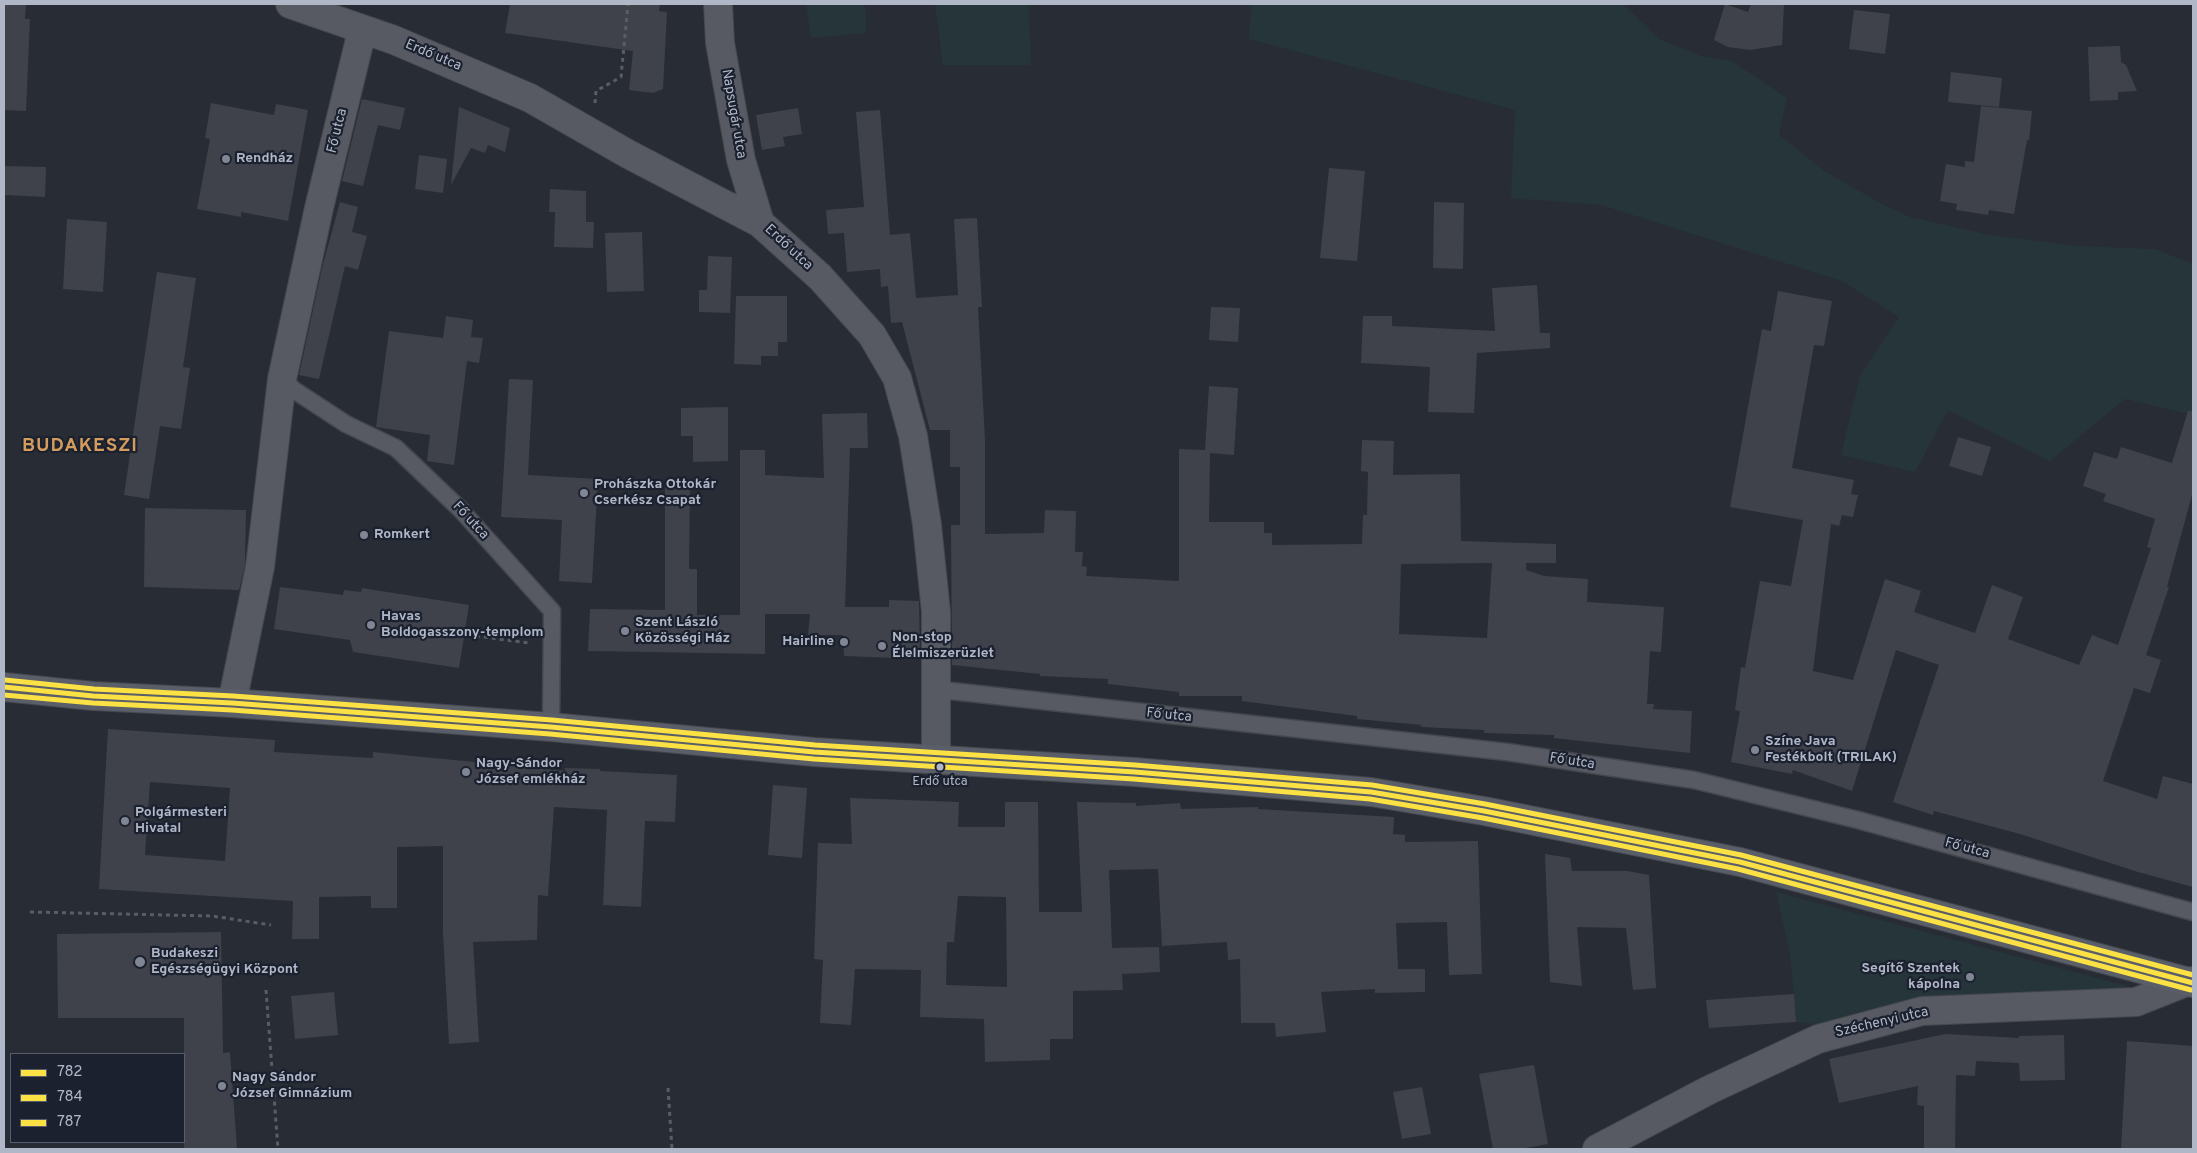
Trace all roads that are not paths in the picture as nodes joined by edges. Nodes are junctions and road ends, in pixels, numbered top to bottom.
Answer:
1 (290, 4) edge
2 (718, 4) edge
3 (362, 31) junction
4 (760, 222) junction
5 (282, 378) junction
6 (4, 687) edge
7 (936, 692) junction
8 (232, 702) junction
9 (551, 727) junction
10 (936, 761) junction
11 (2193, 912) edge
12 (2191, 982) edge
13 (1597, 1149) edge

1 - 3 street, Erdő utca
2 - 4 street, Napsugár utca
3 - 4 street, Erdő utca
3 - 5 street, Fő utca
4 - 7 street, Erdő utca
5 - 8 street, Fő utca
5 - 9 lane, Fő utca
6 - 8 main road
7 - 10 street, Erdő utca
7 - 11 lane, Fő utca
8 - 9 main road
9 - 10 main road
10 - 12 main road
12 - 13 street, Széchenyi utca

